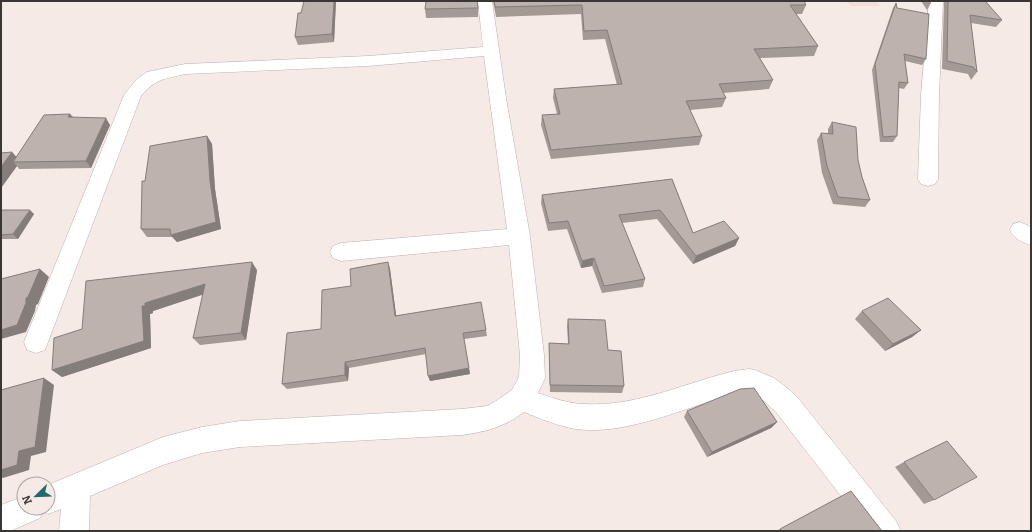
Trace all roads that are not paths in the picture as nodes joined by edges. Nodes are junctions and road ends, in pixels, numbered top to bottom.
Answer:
1 (485, 1) edge
2 (936, 1) edge
3 (491, 51) junction
4 (928, 179) dead end
5 (520, 236) junction
6 (341, 252) dead end
7 (36, 342) dead end
8 (521, 399) junction
9 (76, 487) junction
10 (56, 496) edge
11 (16, 514) edge
12 (1, 520) edge
13 (74, 531) edge
14 (886, 531) edge

1 - 3 street
2 - 4 street
3 - 5 street
3 - 7 street
5 - 6 street
5 - 8 street
8 - 9 street
8 - 14 street
9 - 10 street
9 - 13 street
11 - 12 street

